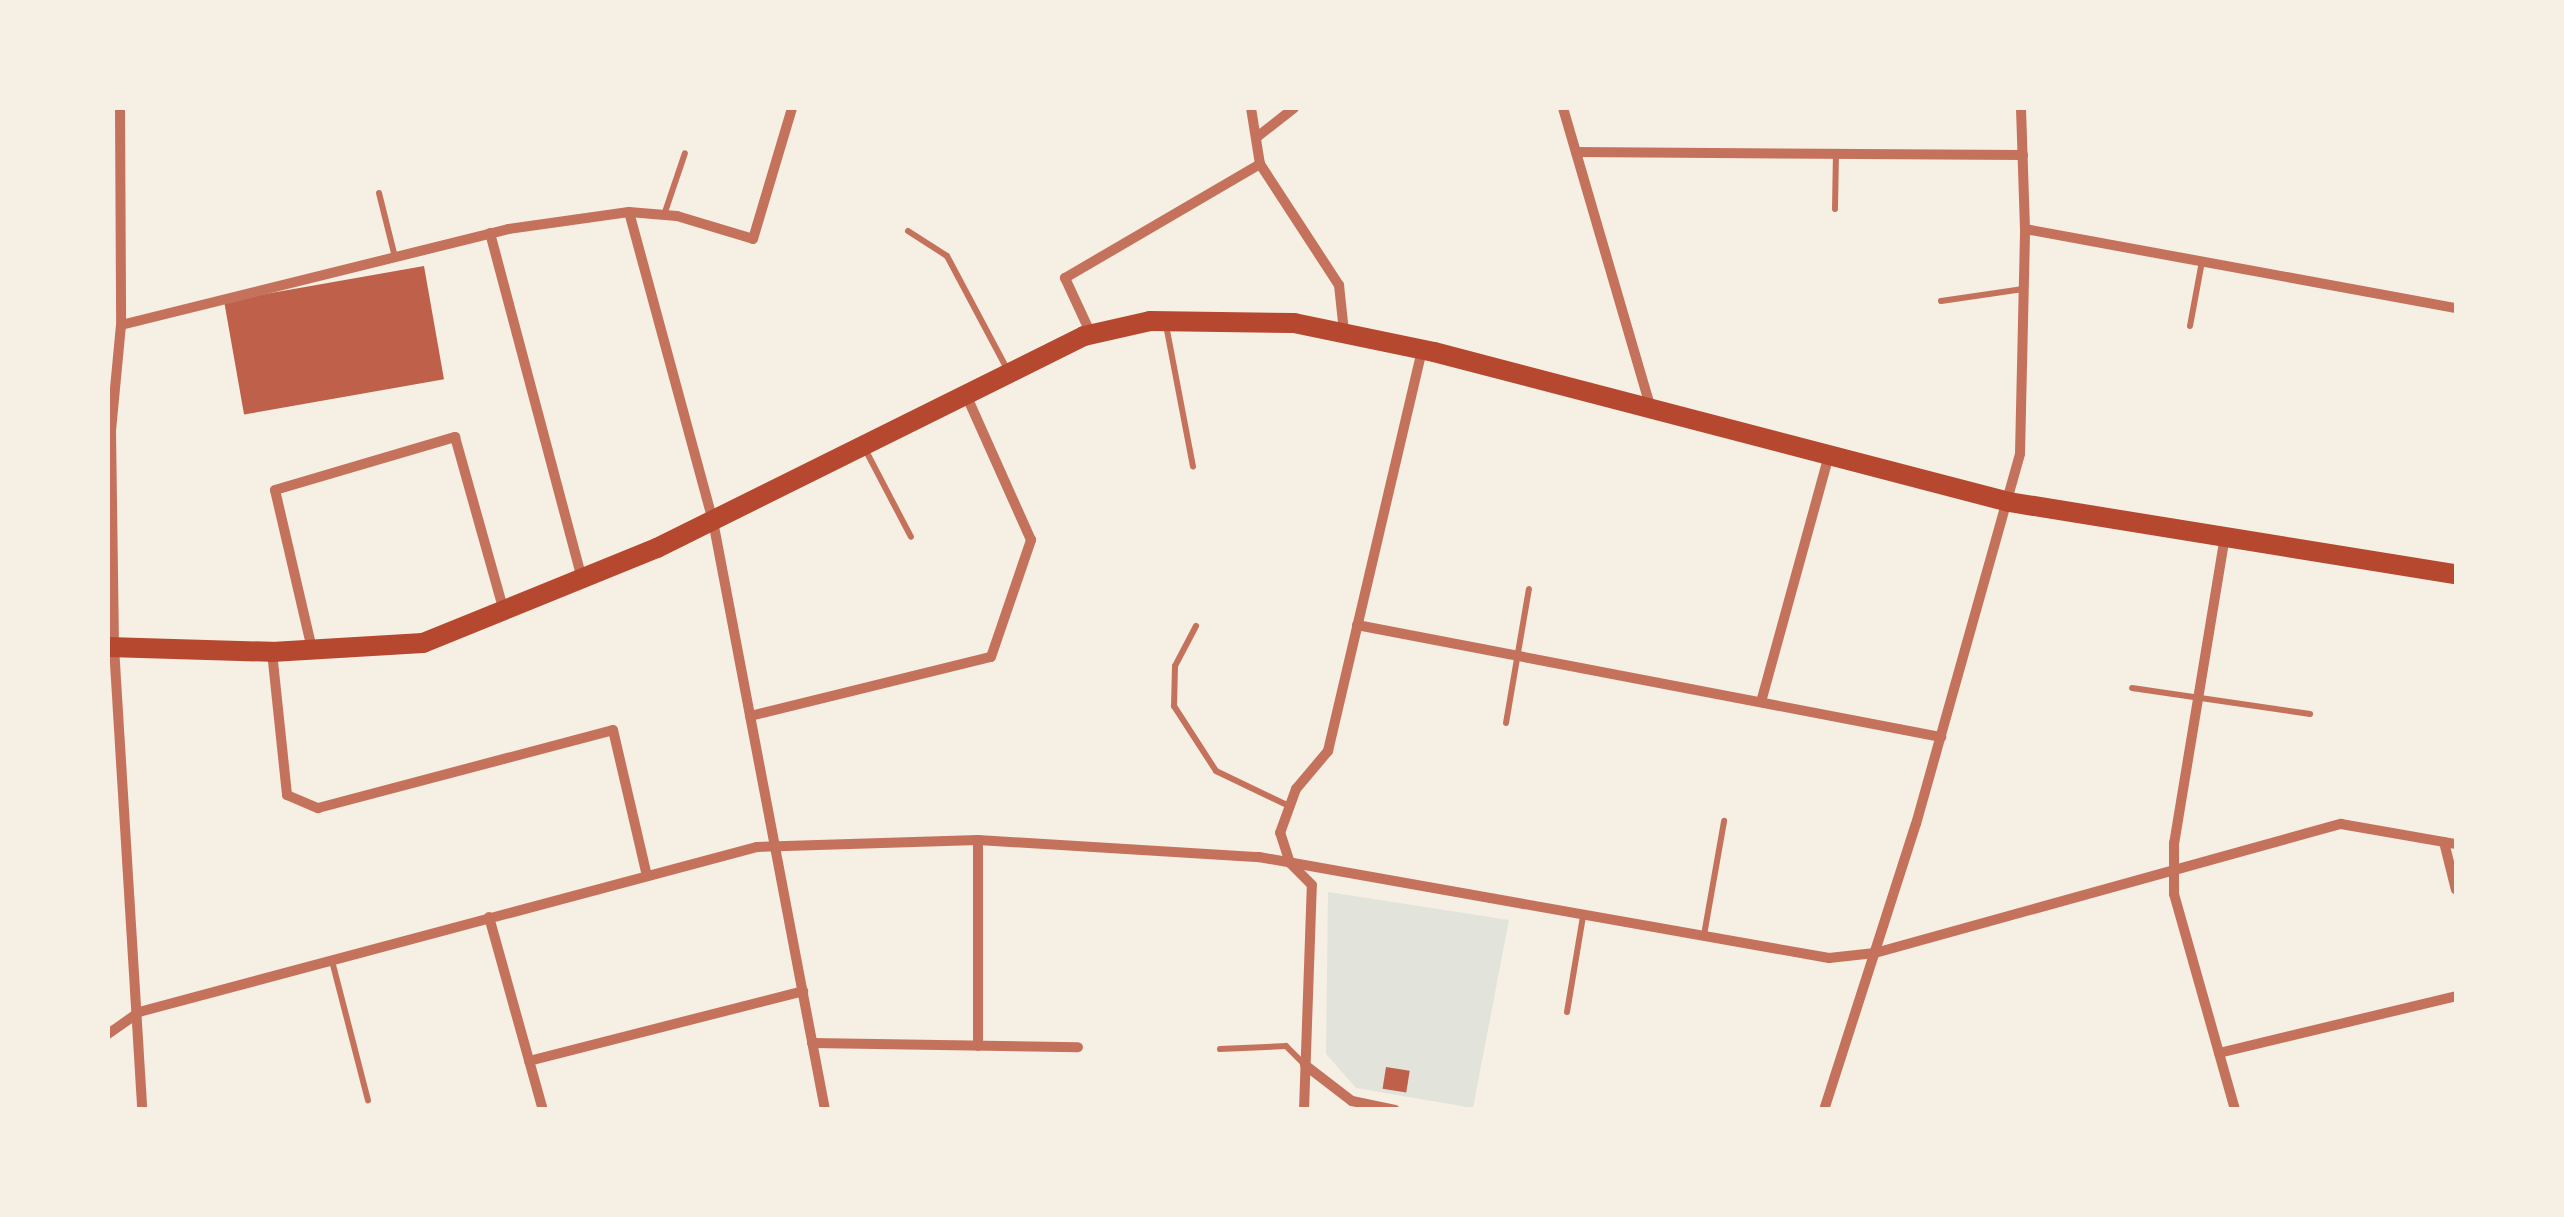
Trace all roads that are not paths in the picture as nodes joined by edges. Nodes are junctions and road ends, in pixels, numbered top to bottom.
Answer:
1 (120, 108) edge
2 (792, 108) edge
3 (1251, 108) edge
4 (1294, 108) edge
5 (1564, 108) edge
6 (2021, 108) edge
7 (1257, 137) junction
8 (684, 152) dead end
9 (1576, 152) junction
10 (1836, 154) junction
11 (2022, 155) junction
12 (1260, 164) junction
13 (379, 193) dead end
14 (1835, 209) dead end
15 (629, 212) junction
16 (664, 214) junction
17 (2025, 229) junction
18 (908, 232) dead end
19 (490, 233) junction
20 (395, 257) junction
21 (2202, 261) junction
22 (2023, 290) junction
23 (1941, 300) dead end
24 (2456, 308) edge
25 (1165, 321) junction
26 (121, 324) junction
27 (2190, 326) dead end
28 (1344, 333) junction
29 (1092, 334) junction
30 (1422, 350) junction
31 (1009, 374) junction
32 (966, 395) junction
33 (1651, 408) junction
34 (109, 430) edge
35 (863, 446) junction
36 (1829, 455) junction
37 (1193, 466) dead end
38 (2009, 502) junction
39 (713, 520) junction
40 (2225, 536) junction
41 (910, 537) dead end
42 (2456, 574) edge
43 (582, 579) junction
44 (1529, 589) dead end
45 (504, 611) junction
46 (1357, 625) junction
47 (1196, 626) dead end
48 (111, 647) edge
49 (312, 650) junction
50 (272, 652) junction
51 (1518, 655) junction
52 (2132, 688) dead end
53 (2197, 700) junction
54 (1760, 702) junction
55 (2310, 714) dead end
56 (750, 716) junction
57 (1506, 723) dead end
58 (1941, 737) junction
59 (1289, 806) junction
60 (1724, 821) dead end
61 (978, 840) junction
62 (2450, 843) edge
63 (775, 846) junction
64 (1290, 862) junction
65 (2174, 869) junction
66 (647, 876) junction
67 (2456, 890) edge
68 (1582, 916) junction
69 (489, 917) junction
70 (1704, 936) junction
71 (1874, 953) junction
72 (331, 959) junction
73 (802, 991) junction
74 (2456, 996) edge
75 (139, 1012) junction
76 (1568, 1012) dead end
77 (108, 1034) edge
78 (812, 1043) junction
79 (978, 1046) junction
80 (1078, 1047) dead end
81 (1220, 1049) dead end
82 (2219, 1053) junction
83 (529, 1061) junction
84 (1305, 1065) junction
85 (368, 1100) dead end
86 (142, 1110) edge
87 (543, 1110) edge
88 (825, 1110) edge
89 (1304, 1110) edge
90 (1395, 1110) edge
91 (1824, 1110) edge
92 (2235, 1110) edge

1 - 26 street
2 - 16 street
3 - 7 street
4 - 7 street
5 - 9 street
6 - 11 street
7 - 12 street
8 - 16 lane
9 - 10 street
9 - 33 street
10 - 11 street
10 - 14 lane
11 - 17 street
12 - 28 street
12 - 29 street
13 - 20 lane
15 - 16 street
15 - 19 street
15 - 39 street
17 - 21 street
17 - 22 street
18 - 31 lane
19 - 20 street
19 - 43 street
20 - 26 street
21 - 24 street
21 - 27 lane
22 - 23 lane
22 - 38 street
25 - 28 main road
25 - 29 main road
25 - 37 lane
26 - 34 street
28 - 30 main road
29 - 31 main road
30 - 33 main road
30 - 46 street
31 - 32 main road
32 - 35 main road
32 - 56 street
33 - 36 main road
34 - 48 street
35 - 39 main road
35 - 41 lane
36 - 38 main road
36 - 54 street
38 - 40 main road
38 - 58 street
39 - 43 main road
39 - 56 street
40 - 42 main road
40 - 53 street
43 - 45 main road
44 - 51 lane
45 - 49 main road
45 - 49 street
46 - 51 street
46 - 59 street
47 - 59 lane
48 - 50 main road
48 - 75 street
49 - 50 main road
50 - 66 street
51 - 54 street
51 - 57 lane
52 - 53 lane
53 - 55 lane
53 - 65 street
54 - 58 street
56 - 63 street
58 - 71 street
59 - 64 street
60 - 70 lane
61 - 63 street
61 - 64 street
61 - 79 street
62 - 65 street
62 - 67 street
63 - 66 street
63 - 73 street
64 - 68 street
64 - 84 street
65 - 71 street
65 - 82 street
66 - 69 street
68 - 70 street
68 - 76 lane
69 - 72 street
69 - 83 street
70 - 71 street
71 - 91 street
72 - 75 street
72 - 85 lane
73 - 78 street
73 - 83 street
74 - 82 street
75 - 77 street
75 - 86 street
78 - 79 street
78 - 88 street
79 - 80 street
81 - 84 lane
82 - 92 street
83 - 87 street
84 - 89 street
84 - 90 street

